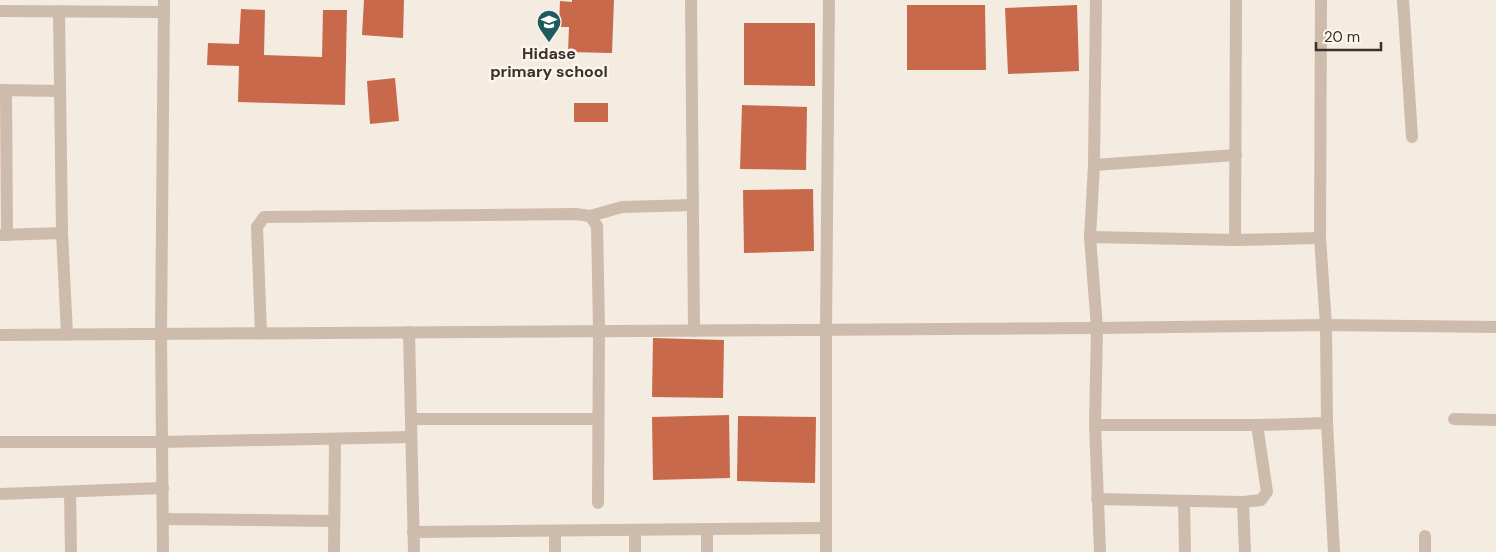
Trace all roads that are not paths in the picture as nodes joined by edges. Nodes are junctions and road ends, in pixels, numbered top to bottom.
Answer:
1 (692, 0) edge
2 (829, 0) edge
3 (1096, 0) edge
4 (1236, 0) edge
5 (1321, 0) edge
6 (1403, 0) edge
7 (164, 6) edge
8 (0, 11) edge
9 (58, 11) junction
10 (3, 90) edge
11 (60, 91) junction
12 (1412, 137) dead end
13 (1236, 156) junction
14 (1094, 165) junction
15 (693, 205) junction
16 (590, 216) junction
17 (62, 233) junction
18 (4, 235) edge
19 (1090, 237) junction
20 (1320, 238) junction
21 (1236, 240) junction
22 (1326, 325) junction
23 (1496, 326) edge
24 (1096, 328) junction
25 (598, 330) junction
26 (826, 330) junction
27 (694, 331) junction
28 (409, 332) junction
29 (261, 333) junction
30 (67, 334) junction
31 (161, 334) junction
32 (0, 335) edge
33 (411, 419) junction
34 (598, 419) junction
35 (1454, 419) dead end
36 (1496, 420) edge
37 (1327, 423) junction
38 (1095, 425) junction
39 (1257, 425) junction
40 (411, 438) junction
41 (335, 440) junction
42 (0, 442) edge
43 (162, 442) junction
44 (163, 488) junction
45 (70, 492) junction
46 (0, 494) edge
47 (1097, 499) junction
48 (1184, 501) junction
49 (1243, 502) junction
50 (598, 503) dead end
51 (163, 519) junction
52 (334, 521) junction
53 (826, 528) junction
54 (635, 530) junction
55 (707, 530) junction
56 (555, 531) junction
57 (413, 532) junction
58 (1425, 536) dead end
59 (70, 552) edge
60 (163, 552) edge
61 (334, 552) edge
62 (414, 552) edge
63 (555, 552) edge
64 (635, 552) edge
65 (707, 552) edge
66 (826, 552) edge
67 (1100, 552) edge
68 (1185, 552) edge
69 (1245, 552) edge
70 (1334, 552) edge
71 (1426, 552) edge

1 - 15 street
2 - 26 street
3 - 14 street
4 - 13 street
5 - 20 street
6 - 12 street
7 - 9 street
7 - 31 street
8 - 9 street
9 - 11 street
10 - 11 street
10 - 18 street
11 - 17 street
13 - 14 street
13 - 21 street
14 - 19 street
15 - 16 street
15 - 27 street
16 - 25 street
16 - 29 street
17 - 18 street
17 - 30 street
19 - 21 street
19 - 24 street
20 - 21 street
20 - 22 street
22 - 23 street
22 - 24 street
22 - 37 street
24 - 26 street
24 - 38 street
25 - 27 street
25 - 28 street
25 - 34 street
26 - 27 street
26 - 53 street
28 - 29 street
28 - 33 street
29 - 31 street
30 - 31 street
30 - 32 street
31 - 43 street
33 - 34 street
33 - 40 street
34 - 50 street
35 - 36 street
37 - 39 street
37 - 70 street
38 - 39 street
38 - 47 street
39 - 49 street
40 - 41 street
40 - 57 street
41 - 43 street
41 - 52 street
42 - 43 street
43 - 44 street
44 - 45 street
44 - 51 street
45 - 46 street
45 - 59 street
47 - 48 street
47 - 67 street
48 - 49 street
48 - 68 street
49 - 69 street
51 - 52 street
51 - 60 street
52 - 61 street
53 - 55 street
53 - 66 street
54 - 55 street
54 - 56 street
54 - 64 street
55 - 65 street
56 - 57 street
56 - 63 street
57 - 62 street
58 - 71 street

